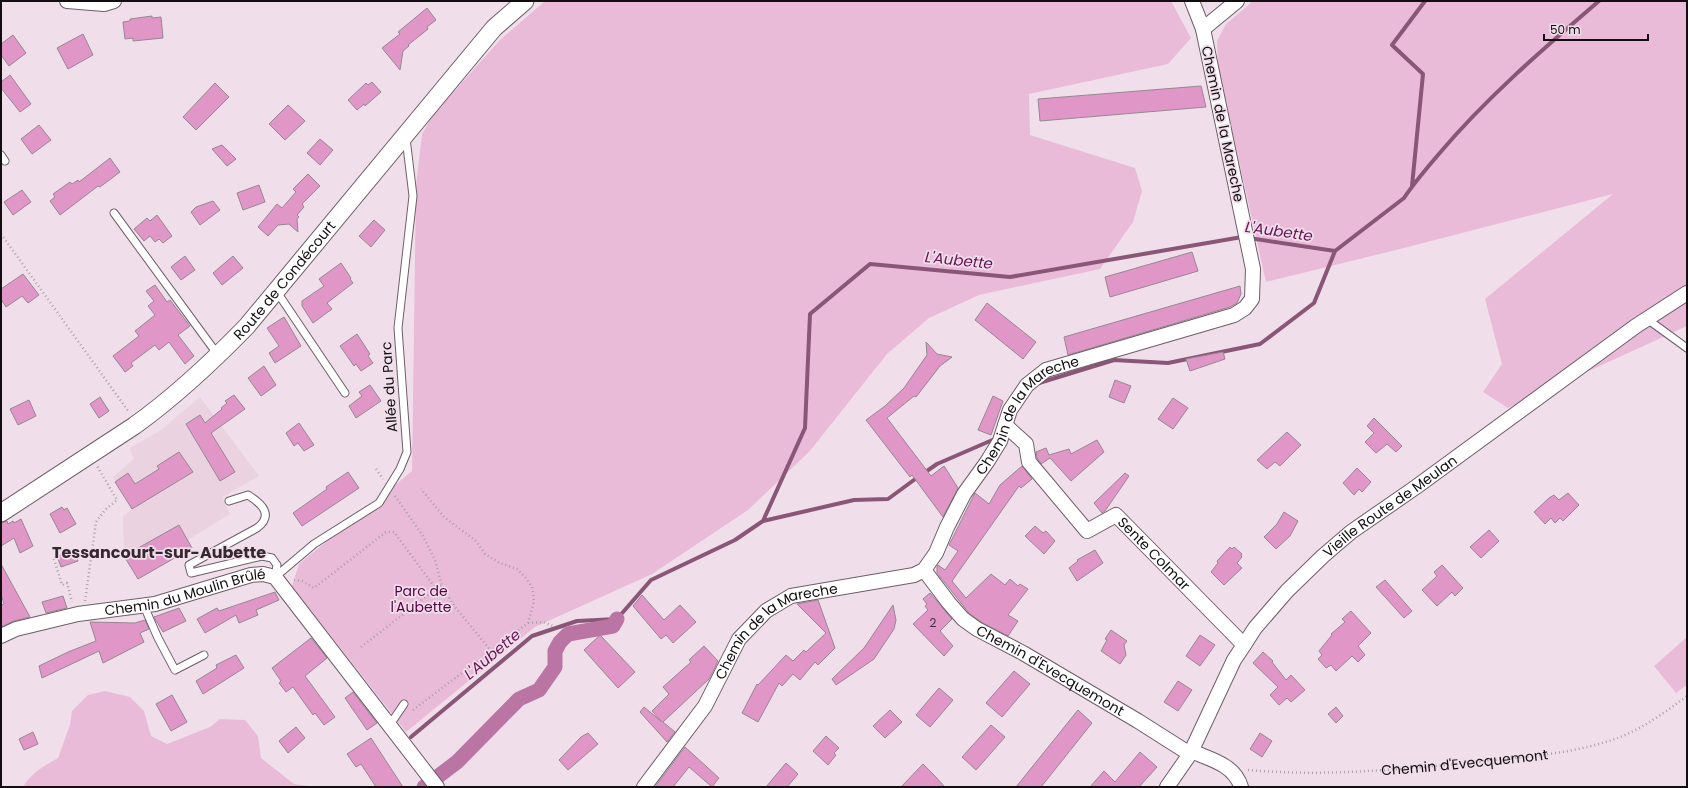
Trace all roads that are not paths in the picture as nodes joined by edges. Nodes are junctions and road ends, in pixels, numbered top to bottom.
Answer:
1 (66, 1) edge
2 (114, 1) edge
3 (525, 1) edge
4 (1192, 1) edge
5 (1237, 1) edge
6 (1203, 29) junction
7 (405, 135) junction
8 (114, 213) dead end
9 (276, 291) junction
10 (1687, 293) edge
11 (1646, 319) junction
12 (1687, 348) edge
13 (218, 355) junction
14 (344, 393) dead end
15 (1005, 425) junction
16 (229, 501) dead end
17 (1, 513) edge
18 (924, 570) junction
19 (275, 577) junction
20 (144, 606) junction
21 (1, 636) edge
22 (1244, 645) junction
23 (204, 655) dead end
24 (404, 704) dead end
25 (389, 726) junction
26 (1191, 752) junction
27 (437, 787) edge
28 (644, 787) edge
29 (1167, 787) edge
30 (1241, 787) edge

1 - 2 street
3 - 7 street, Route de Condécourt
4 - 6 street, Chemin de la Mareche
5 - 6 street
6 - 15 street, Chemin de la Mareche
7 - 9 street, Route de Condécourt
7 - 19 lane, Allée du Parc
8 - 13 lane
9 - 13 street, Route de Condécourt
9 - 14 lane
10 - 11 street, Vieille Route de Meulan
11 - 12 lane
11 - 22 street, Vieille Route de Meulan
13 - 17 street, Route de Condécourt
15 - 18 street, Chemin de la Mareche
15 - 22 street, Sente Colmar
16 - 19 lane
18 - 26 street, Chemin d'Evecquemont
18 - 28 street, Chemin de la Mareche
19 - 20 street, Chemin du Moulin Brûlé
19 - 25 street, Chemin du Moulin Brûlé
20 - 21 street, Chemin du Moulin Brûlé
20 - 23 lane
22 - 26 street, Vieille Route de Meulan
24 - 25 lane
25 - 27 street, Chemin du Moulin Brûlé
26 - 29 street, Vieille Route de Meulan
26 - 30 street, Chemin d'Evecquemont

